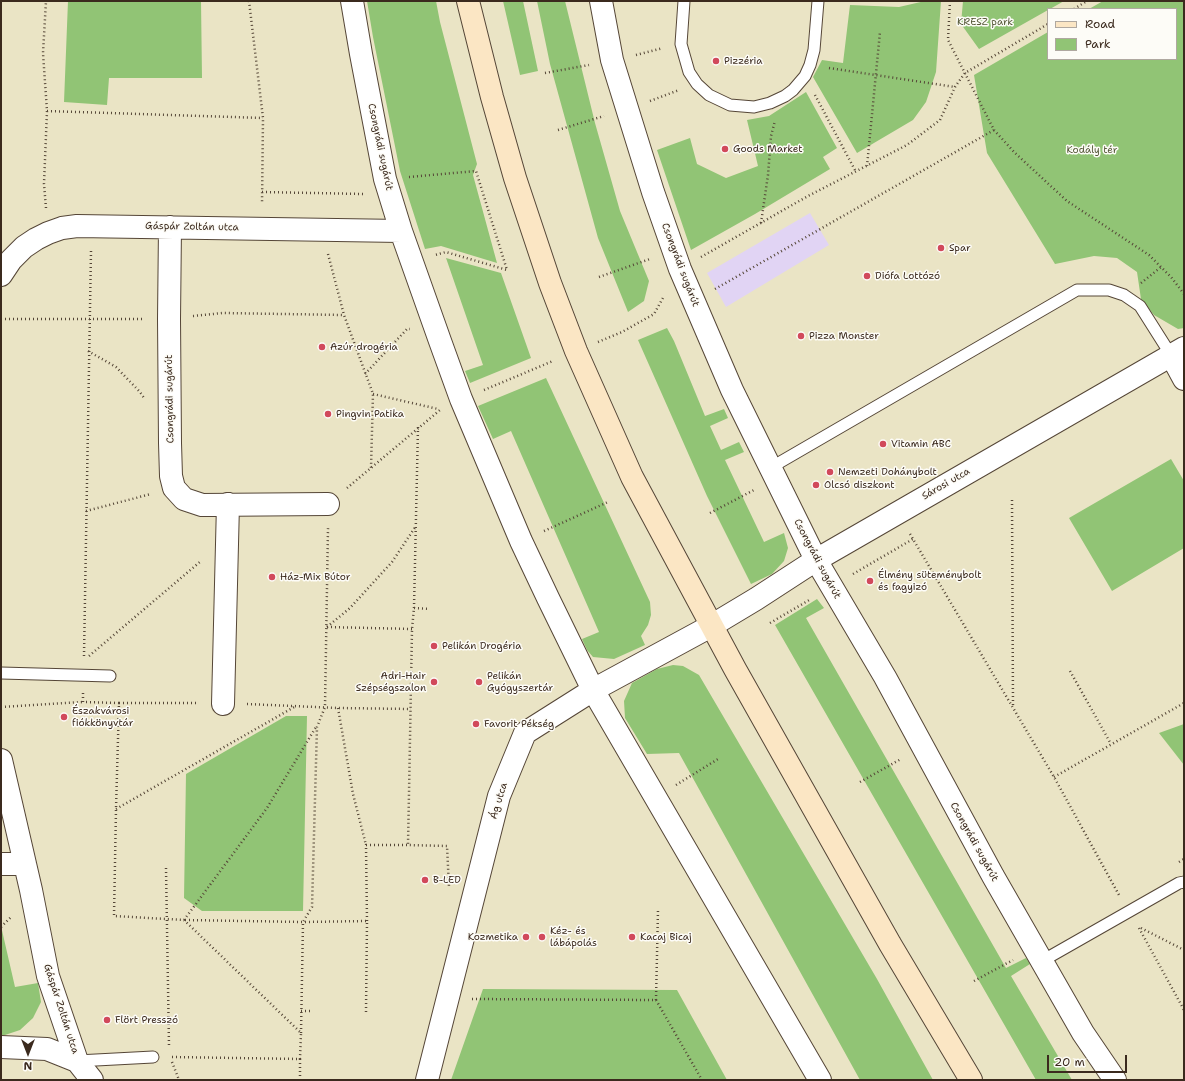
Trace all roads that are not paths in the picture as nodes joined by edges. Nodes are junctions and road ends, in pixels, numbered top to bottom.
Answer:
1 (352, 1) edge
2 (468, 1) edge
3 (600, 1) edge
4 (684, 1) edge
5 (818, 1) edge
6 (170, 226) junction
7 (401, 230) junction
8 (1, 275) edge
9 (1177, 351) edge
10 (1184, 379) edge
11 (773, 474) junction
12 (228, 504) junction
13 (328, 504) road end
14 (816, 560) junction
15 (711, 626) junction
16 (1, 673) edge
17 (110, 676) dead end
18 (593, 690) junction
19 (223, 704) road end
20 (1, 760) edge
21 (1, 864) edge
22 (25, 864) junction
23 (1184, 882) edge
24 (1042, 961) junction
25 (2, 1053) edge
26 (154, 1057) road end
27 (77, 1061) junction
28 (92, 1080) edge
29 (427, 1080) edge
30 (820, 1080) edge
31 (971, 1080) edge
32 (1115, 1080) edge

1 - 7 street, Csongrádi sugárút
2 - 15 main road
3 - 11 street, Csongrádi sugárút
4 - 5 lane
6 - 7 street, Gáspár Zoltán utca
6 - 8 street, Gáspár Zoltán utca
6 - 12 street, Csongrádi sugárút
7 - 18 street, Csongrádi sugárút
9 - 10 street
9 - 11 lane
9 - 14 street, Sárosi utca
11 - 14 street, Csongrádi sugárút
12 - 13 street
12 - 19 street
14 - 15 street, Sárosi utca
14 - 24 street, Csongrádi sugárút
15 - 18 street, Ág utca
15 - 31 main road
16 - 17 lane
18 - 29 street, Ág utca
18 - 30 street, Csongrádi sugárút
20 - 22 street, Gáspár Zoltán utca
21 - 22 street
22 - 27 street, Gáspár Zoltán utca
23 - 24 lane
24 - 32 street, Csongrádi sugárút
25 - 27 street
26 - 27 lane
27 - 28 street, Gáspár Zoltán utca

